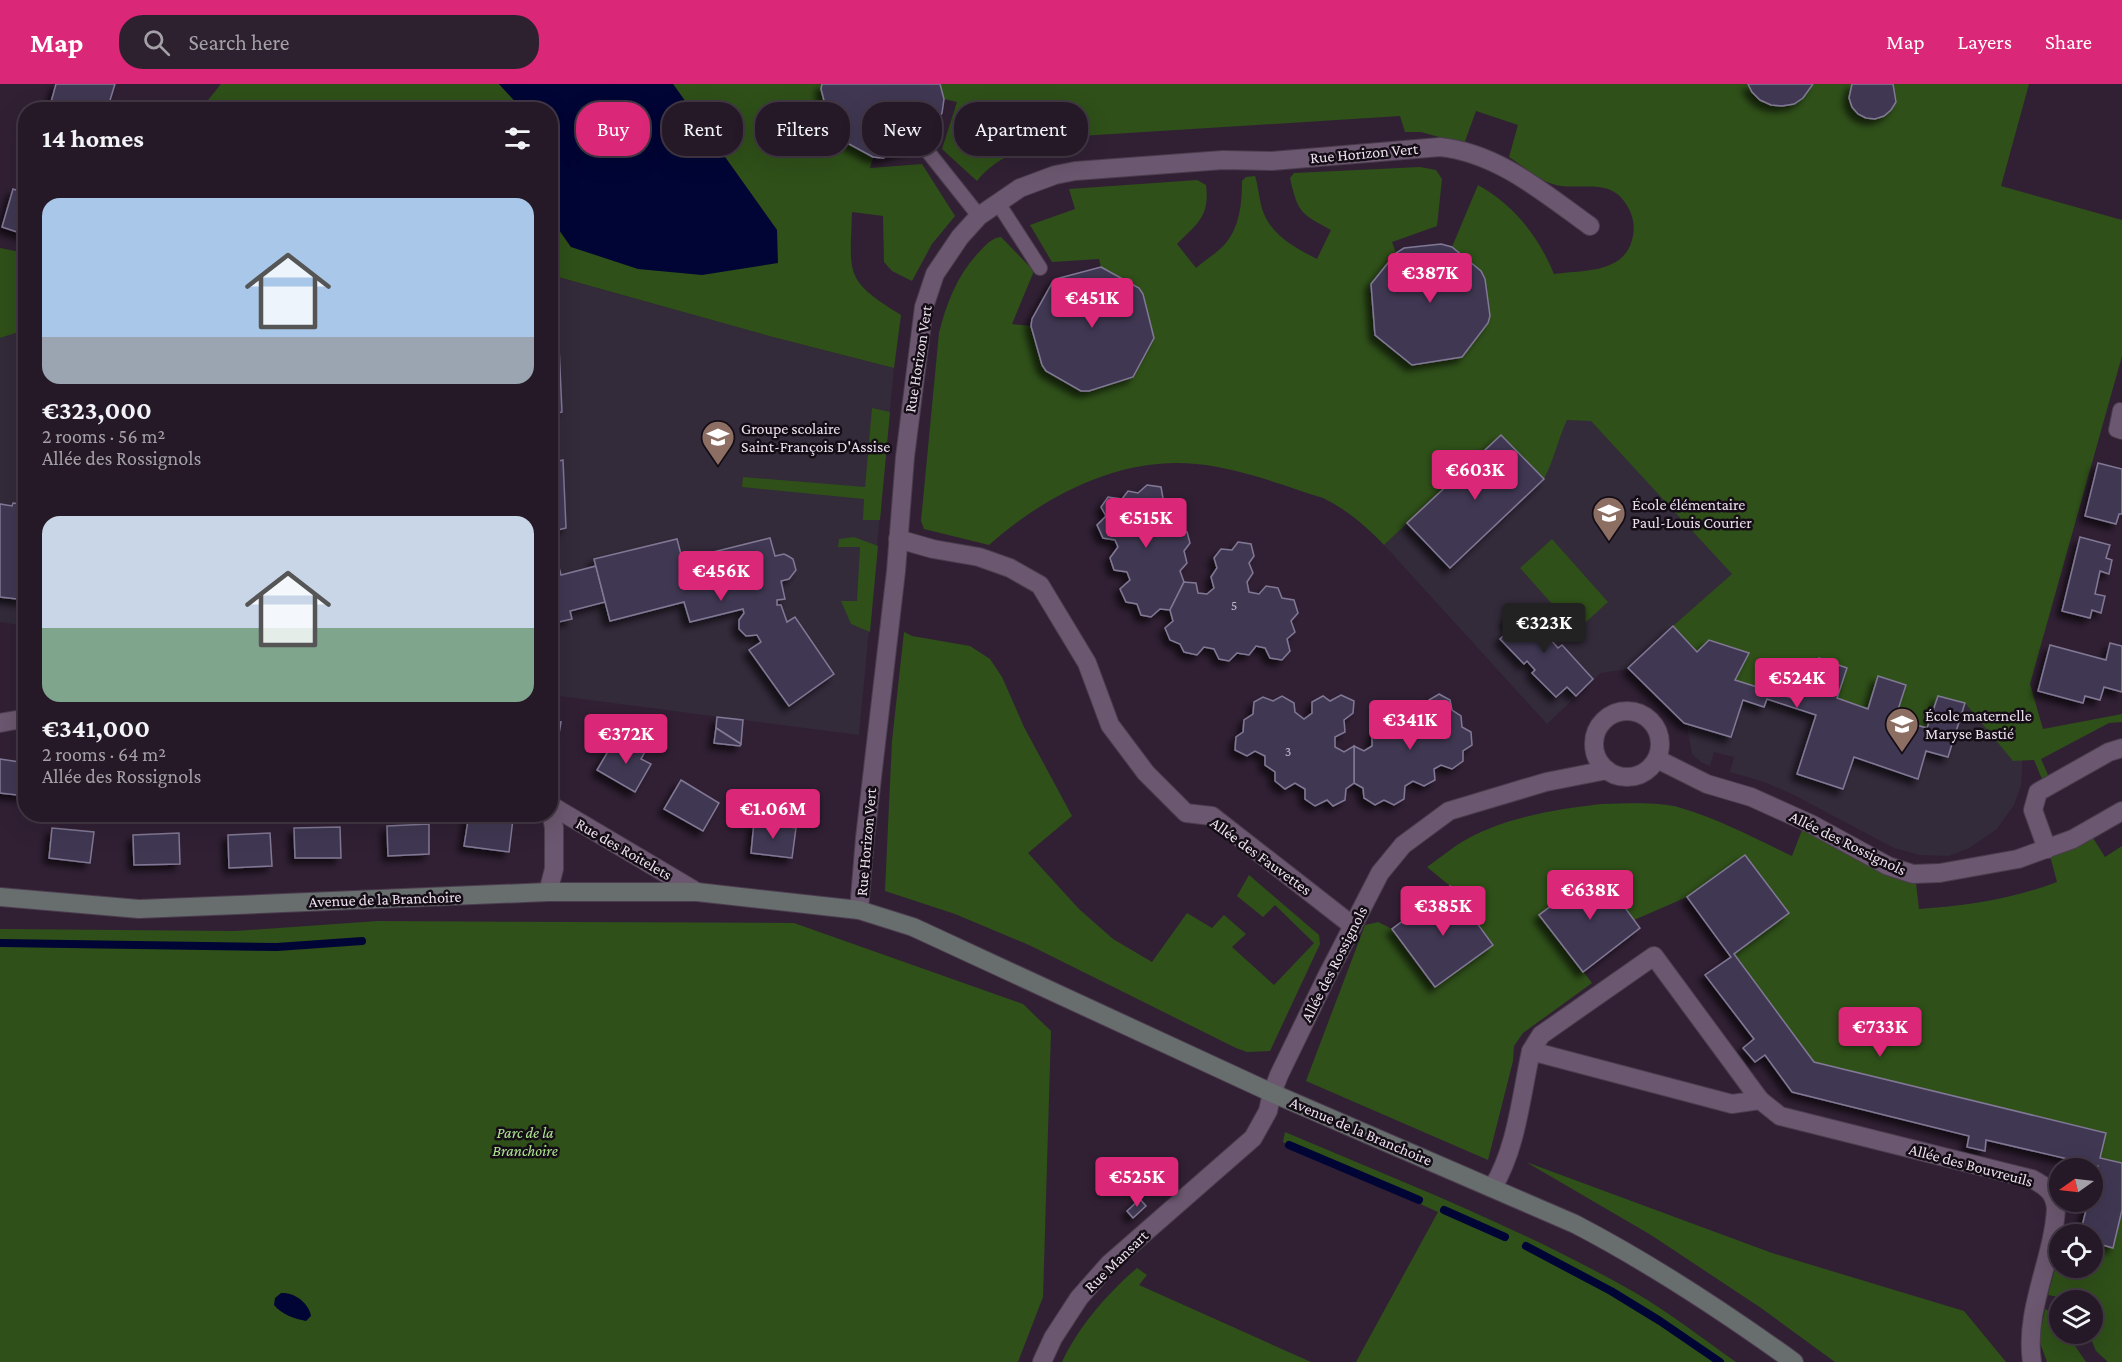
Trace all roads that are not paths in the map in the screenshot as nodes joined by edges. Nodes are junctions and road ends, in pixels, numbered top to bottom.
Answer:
1 (931, 156) edge
2 (998, 203) junction
3 (979, 216) junction
4 (1590, 226) dead end
5 (1040, 268) dead end
6 (2120, 410) dead end
7 (2122, 432) edge
8 (898, 539) junction
9 (18, 720) edge
10 (0, 723) edge
11 (2122, 748) edge
12 (1657, 759) junction
13 (1607, 771) junction
14 (558, 810) edge
15 (2122, 811) edge
16 (553, 822) edge
17 (2047, 849) junction
18 (548, 892) junction
19 (697, 892) junction
20 (0, 897) edge
21 (859, 910) junction
22 (1353, 926) junction
23 (1531, 1051) junction
24 (1272, 1093) junction
25 (1760, 1100) junction
26 (1493, 1187) junction
27 (1042, 1362) edge
28 (1794, 1362) edge
29 (2032, 1362) edge

1 - 3 lane
2 - 3 street, Rue Horizon Vert
2 - 4 street, Rue Horizon Vert
2 - 5 lane
3 - 8 street, Rue Horizon Vert
6 - 7 lane
8 - 21 street, Rue Horizon Vert
8 - 22 street, Allée des Fauvettes
9 - 10 street
11 - 17 street
12 - 13 street, Allée des Rossignols
12 - 13 street
12 - 17 street, Allée des Rossignols
13 - 22 street, Allée des Rossignols
14 - 19 street, Rue des Roitelets
15 - 17 street, Allée des Rossignols
16 - 18 street, Rue des Roitelets
18 - 19 main road, Avenue de la Branchoire
18 - 20 main road, Avenue de la Branchoire
19 - 21 main road, Avenue de la Branchoire
21 - 24 main road, Avenue de la Branchoire
22 - 24 street, Allée des Rossignols
23 - 25 street
23 - 25 street, Allée des Bouvreuils
23 - 26 street, Allée des Bouvreuils
24 - 26 main road, Avenue de la Branchoire
24 - 27 street, Rue Mansart
25 - 29 street, Allée des Bouvreuils
26 - 28 main road, Avenue de la Branchoire

